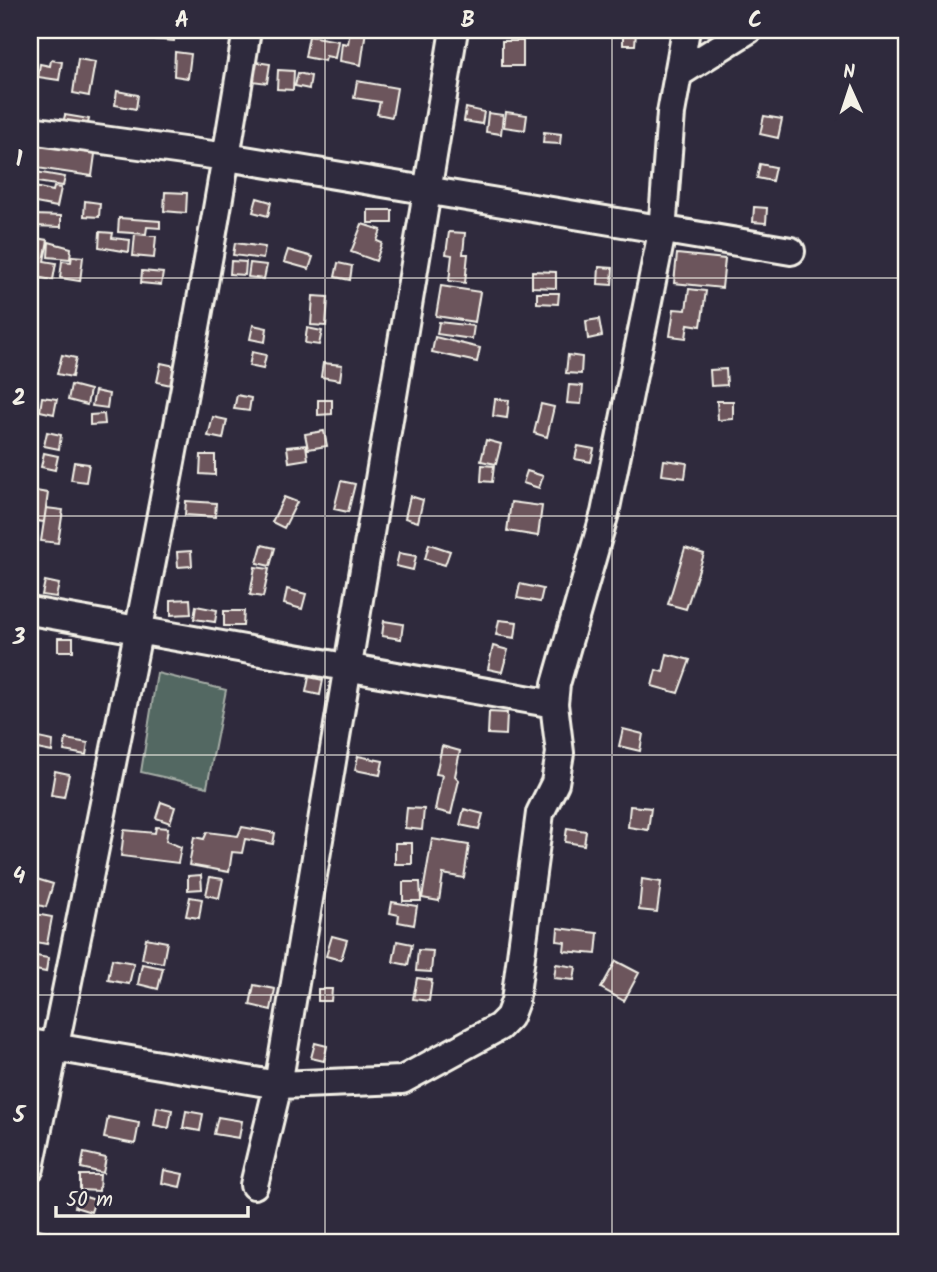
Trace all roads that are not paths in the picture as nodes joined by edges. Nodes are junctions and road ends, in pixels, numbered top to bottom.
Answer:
1 (247, 30) edge
2 (454, 30) edge
3 (686, 30) edge
4 (748, 30) edge
5 (678, 74) junction
6 (30, 130) edge
7 (227, 157) junction
8 (426, 189) junction
9 (662, 232) junction
10 (791, 251) dead end
11 (30, 611) edge
12 (138, 628) junction
13 (347, 669) junction
14 (554, 704) junction
15 (42, 1046) edge
16 (278, 1085) junction
17 (30, 1168) edge
18 (254, 1185) dead end

1 - 7 street
2 - 8 street
3 - 5 street
4 - 5 street
5 - 9 street
6 - 7 street
7 - 8 street
7 - 12 street
8 - 9 street
8 - 13 street
9 - 10 street
9 - 14 street
11 - 12 street
12 - 13 street
12 - 15 street
13 - 14 street
13 - 16 street
14 - 16 street
15 - 16 street
15 - 17 street
16 - 18 street

